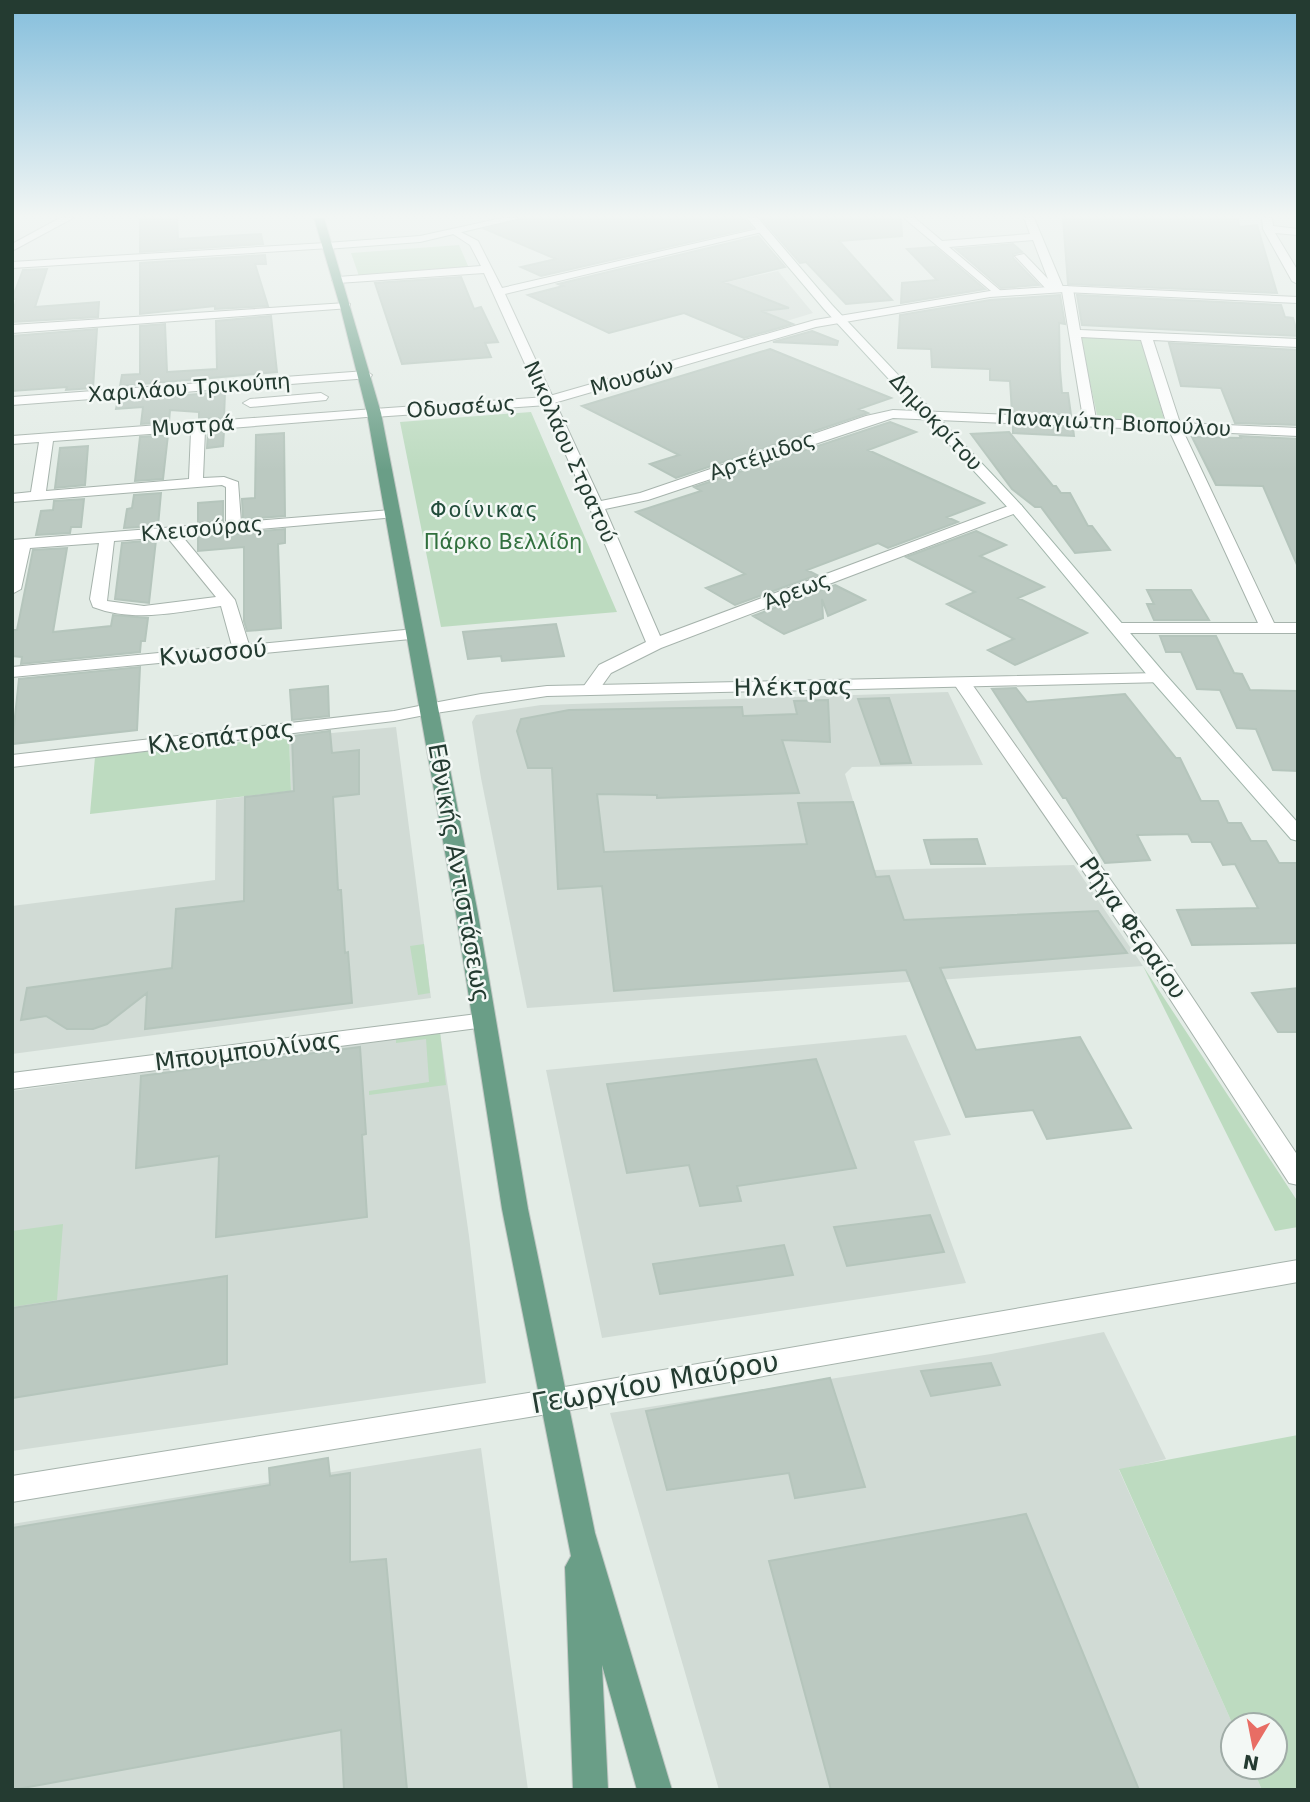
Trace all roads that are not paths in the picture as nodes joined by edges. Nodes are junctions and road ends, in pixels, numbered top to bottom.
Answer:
1 (345, 302) edge
2 (501, 302) edge
3 (824, 302) edge
4 (941, 302) edge
5 (1064, 302) edge
6 (346, 306) junction
7 (838, 319) junction
8 (12, 329) edge
9 (1075, 333) junction
10 (1146, 336) junction
11 (1298, 343) edge
12 (366, 376) junction
13 (321, 397) dead end
14 (12, 401) edge
15 (547, 401) junction
16 (250, 403) dead end
17 (374, 413) junction
18 (930, 414) junction
19 (1090, 422) junction
20 (198, 426) junction
21 (1174, 426) junction
22 (1298, 432) edge
23 (47, 437) junction
24 (12, 440) edge
25 (196, 484) junction
26 (38, 496) junction
27 (12, 498) edge
28 (596, 506) junction
29 (1016, 508) junction
30 (391, 514) junction
31 (234, 527) junction
32 (171, 532) junction
33 (107, 537) junction
34 (18, 544) edge
35 (13, 589) edge
36 (227, 600) junction
37 (1117, 628) junction
38 (1298, 628) edge
39 (1269, 629) junction
40 (415, 634) junction
41 (655, 644) junction
42 (242, 651) junction
43 (12, 672) edge
44 (1159, 678) junction
45 (963, 684) junction
46 (590, 690) junction
47 (429, 709) junction
48 (12, 761) edge
49 (1298, 835) edge
50 (485, 1021) junction
51 (12, 1081) edge
52 (1298, 1176) edge
53 (1298, 1271) edge
54 (553, 1401) junction
55 (12, 1489) edge
56 (580, 1533) junction
57 (591, 1790) edge
58 (655, 1790) edge

1 - 6 main road, Εθνικής Αντιστάσεως
2 - 15 street, Νικολάου Στρατού
3 - 7 street, Δημοκρίτου
4 - 7 street, Μουσών
5 - 9 street
6 - 8 street
6 - 12 main road, Εθνικής Αντιστάσεως
7 - 15 street, Μουσών
7 - 18 street, Δημοκρίτου
9 - 10 street
9 - 19 street
10 - 11 street
10 - 21 street
12 - 14 street, Χαριλάου Τρικούπη
12 - 17 main road, Εθνικής Αντιστάσεως
13 - 16 street
15 - 17 street, Οδυσσέως
15 - 28 street, Νικολάου Στρατού
17 - 20 street, Μυστρά
17 - 30 main road, Εθνικής Αντιστάσεως
18 - 19 street, Παναγιώτη Βιοπούλου
18 - 28 street, Αρτέμιδος
18 - 29 street, Δημοκρίτου
19 - 21 street, Παναγιώτη Βιοπούλου
20 - 23 street, Μυστρά
20 - 25 street
21 - 22 street, Παναγιώτη Βιοπούλου
21 - 39 street
23 - 24 street, Μυστρά
23 - 26 street
25 - 26 street
25 - 31 street
26 - 27 street
28 - 41 street, Νικολάου Στρατού
29 - 37 street, Δημοκρίτου
29 - 41 street, Άρεως
30 - 31 street, Κλεισούρας
30 - 40 main road, Εθνικής Αντιστάσεως
31 - 32 street, Κλεισούρας
32 - 33 street, Κλεισούρας
32 - 36 street
33 - 34 street, Κλεισούρας
33 - 36 street
34 - 35 street
36 - 42 street
37 - 39 street
37 - 44 street, Δημοκρίτου
38 - 39 street
40 - 42 street, Κνωσσού
40 - 47 main road, Εθνικής Αντιστάσεως
41 - 46 street, Άρεως
42 - 43 street, Κνωσσού
44 - 45 street, Ηλέκτρας
44 - 49 street, Δημοκρίτου
45 - 46 street, Ηλέκτρας
45 - 52 street, Ρήγα Φεραίου
46 - 47 street, Ηλέκτρας
47 - 48 street, Κλεοπάτρας
47 - 50 main road, Εθνικής Αντιστάσεως
50 - 51 street, Μπουμπουλίνας
50 - 54 main road, Εθνικής Αντιστάσεως
53 - 54 street, Γεωργίου Μαύρου
54 - 55 street, Γεωργίου Μαύρου
54 - 56 main road, Εθνικής Αντιστάσεως
56 - 57 main road, Εθνικής Αντιστάσεως
56 - 58 main road, Εθνικής Αντιστάσεως

